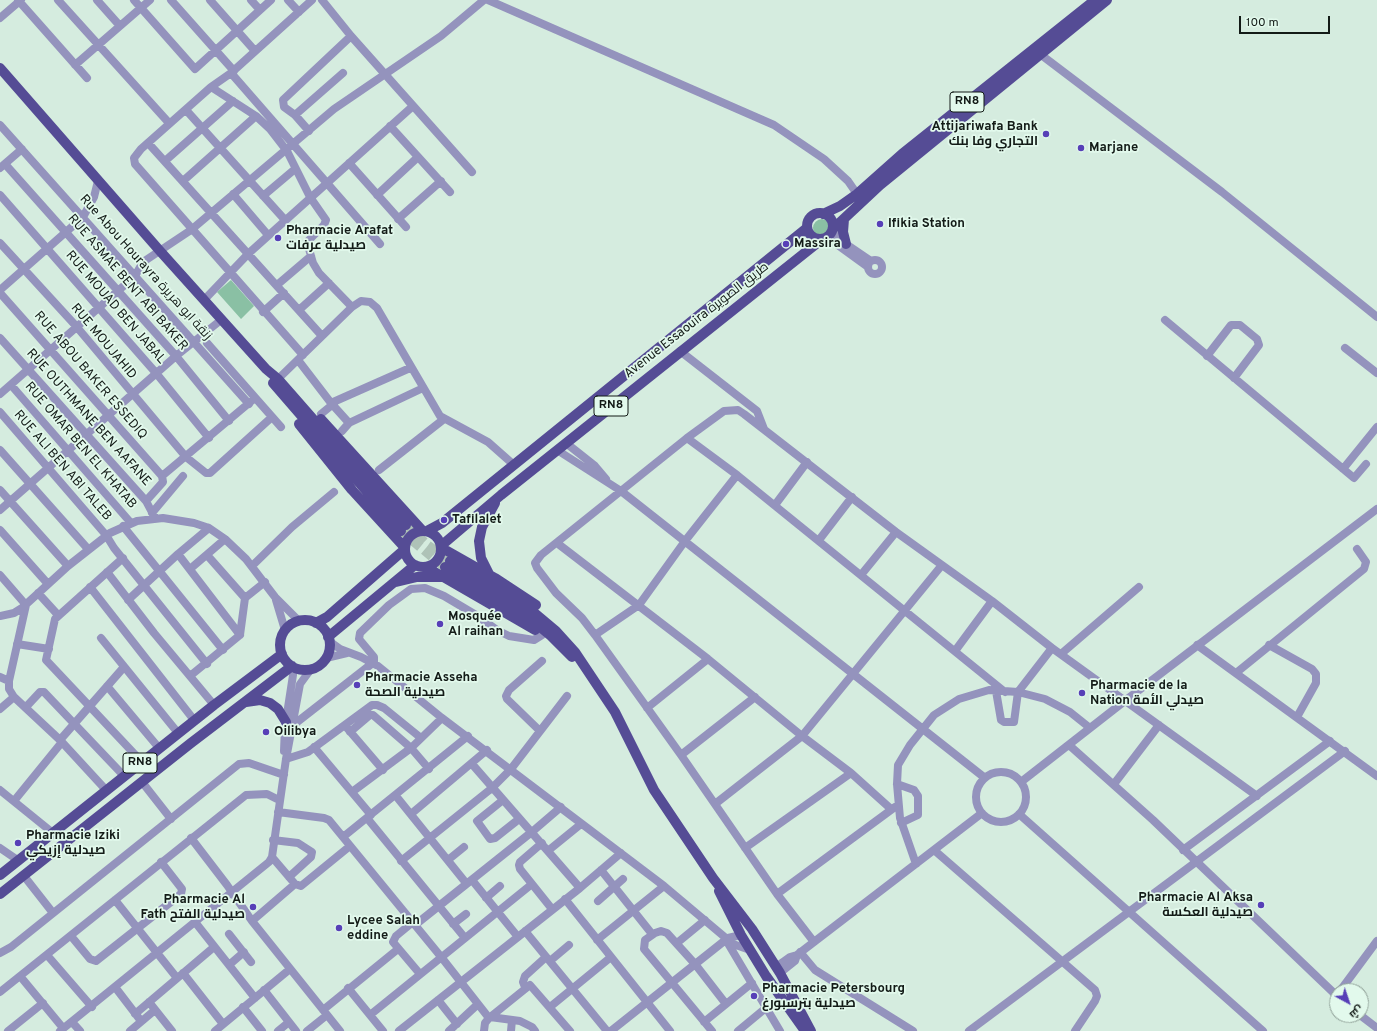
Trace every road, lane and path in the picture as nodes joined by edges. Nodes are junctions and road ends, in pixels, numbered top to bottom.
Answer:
1 (58, 0) edge
2 (97, 0) edge
3 (134, 0) edge
4 (150, 0) edge
5 (171, 0) edge
6 (210, 0) edge
7 (251, 0) edge
8 (271, 0) edge
9 (288, 0) edge
10 (312, 0) edge
11 (322, 0) edge
12 (484, 0) edge
13 (488, 0) edge
14 (1095, 0) edge
15 (1107, 0) edge
16 (20, 1) edge
17 (141, 8) junction
18 (260, 10) junction
19 (299, 12) junction
20 (0, 18) edge
21 (120, 26) junction
22 (237, 31) junction
23 (351, 36) junction
24 (99, 45) junction
25 (215, 50) junction
26 (255, 51) junction
27 (1036, 52) junction
28 (75, 65) junction
29 (0, 68) edge
30 (232, 72) junction
31 (343, 73) dead end
32 (386, 75) junction
33 (87, 78) dead end
34 (211, 88) junction
35 (233, 101) junction
36 (413, 106) junction
37 (186, 110) junction
38 (295, 115) junction
39 (256, 116) junction
40 (169, 123) junction
41 (0, 125) edge
42 (390, 126) junction
43 (203, 129) junction
44 (309, 132) junction
45 (149, 144) junction
46 (294, 145) junction
47 (220, 147) junction
48 (22, 150) junction
49 (287, 151) junction
50 (418, 157) junction
51 (165, 161) junction
52 (349, 163) junction
53 (2, 166) edge
54 (295, 169) junction
55 (472, 172) dead end
56 (249, 180) junction
57 (98, 181) junction
58 (183, 181) junction
59 (441, 181) junction
60 (327, 182) junction
61 (450, 192) dead end
62 (233, 194) junction
63 (857, 194) junction
64 (0, 195) edge
65 (377, 195) junction
66 (263, 196) junction
67 (310, 197) junction
68 (211, 212) junction
69 (824, 214) junction
70 (83, 217) junction
71 (398, 219) junction
72 (844, 219) junction
73 (285, 220) junction
74 (406, 227) dead end
75 (807, 228) junction
76 (191, 230) junction
77 (66, 232) junction
78 (829, 234) junction
79 (268, 235) junction
80 (0, 244) edge
81 (380, 244) dead end
82 (846, 244) junction
83 (48, 249) junction
84 (160, 251) junction
85 (249, 253) junction
86 (311, 256) junction
87 (23, 270) junction
88 (229, 273) junction
89 (135, 276) junction
90 (329, 283) junction
91 (277, 285) junction
92 (0, 291) edge
93 (118, 291) junction
94 (284, 293) junction
95 (204, 300) junction
96 (99, 307) junction
97 (352, 307) junction
98 (299, 310) junction
99 (263, 312) junction
100 (1377, 317) edge
101 (221, 320) junction
102 (1165, 320) dead end
103 (76, 326) junction
104 (322, 336) junction
105 (0, 338) edge
106 (194, 342) junction
107 (207, 343) dead end
108 (1345, 348) dead end
109 (51, 349) junction
110 (680, 351) junction
111 (176, 356) junction
112 (1207, 356) junction
113 (300, 357) junction
114 (410, 368) junction
115 (266, 369) junction
116 (28, 370) junction
117 (1377, 372) edge
118 (156, 373) junction
119 (1234, 378) junction
120 (278, 379) junction
121 (10, 384) junction
122 (423, 388) junction
123 (0, 394) edge
124 (132, 395) junction
125 (291, 400) junction
126 (252, 401) junction
127 (331, 404) junction
128 (0, 412) edge
129 (321, 414) dead end
130 (108, 415) junction
131 (272, 417) junction
132 (444, 419) junction
133 (229, 421) junction
134 (350, 423) junction
135 (281, 427) dead end
136 (1377, 427) edge
137 (764, 429) junction
138 (342, 431) dead end
139 (87, 434) junction
140 (209, 438) junction
141 (687, 438) junction
142 (566, 443) junction
143 (0, 450) edge
144 (557, 450) junction
145 (67, 451) junction
146 (186, 457) junction
147 (807, 462) junction
148 (1366, 464) dead end
149 (514, 465) junction
150 (49, 467) junction
151 (1343, 469) junction
152 (379, 470) dead end
153 (737, 475) junction
154 (162, 476) junction
155 (183, 476) dead end
156 (606, 479) junction
157 (30, 484) junction
158 (0, 490) edge
159 (621, 491) junction
160 (334, 492) dead end
161 (500, 495) junction
162 (852, 497) junction
163 (146, 501) junction
164 (10, 502) junction
165 (774, 505) junction
166 (1377, 509) edge
167 (0, 510) edge
168 (153, 515) junction
169 (127, 524) junction
170 (209, 528) junction
171 (403, 528) tunnel mouth
172 (0, 530) edge
173 (425, 531) junction
174 (896, 532) junction
175 (106, 535) junction
176 (226, 539) junction
177 (819, 540) junction
178 (685, 541) junction
179 (557, 543) junction
180 (442, 547) junction
181 (88, 549) junction
182 (405, 549) junction
183 (1357, 549) dead end
184 (178, 554) junction
185 (207, 554) junction
186 (122, 558) junction
187 (447, 564) tunnel mouth
188 (415, 565) junction
189 (942, 565) junction
190 (68, 566) junction
191 (252, 566) junction
192 (426, 567) junction
193 (190, 569) junction
194 (160, 571) junction
195 (108, 572) junction
196 (489, 574) junction
197 (0, 575) edge
198 (861, 575) junction
199 (447, 578) junction
200 (264, 582) junction
201 (48, 584) junction
202 (389, 585) junction
203 (146, 586) junction
204 (90, 587) junction
205 (1139, 587) dead end
206 (38, 593) junction
207 (275, 597) junction
208 (245, 598) junction
209 (128, 600) junction
210 (992, 601) junction
211 (639, 604) junction
212 (26, 605) junction
213 (904, 612) junction
214 (58, 615) junction
215 (0, 616) edge
216 (299, 621) junction
217 (316, 623) junction
218 (285, 630) junction
219 (240, 635) junction
220 (542, 635) junction
221 (595, 635) junction
222 (101, 638) dead end
223 (329, 639) junction
224 (561, 641) junction
225 (17, 644) junction
226 (1197, 645) junction
227 (1269, 645) junction
228 (1052, 648) junction
229 (49, 649) junction
230 (223, 650) junction
231 (955, 651) junction
232 (347, 653) junction
233 (282, 654) junction
234 (1061, 654) junction
235 (326, 658) junction
236 (708, 659) junction
237 (542, 661) dead end
238 (373, 663) junction
239 (207, 664) junction
240 (124, 667) junction
241 (292, 667) junction
242 (311, 669) junction
243 (1236, 673) junction
244 (854, 675) junction
245 (190, 676) junction
246 (0, 677) edge
247 (9, 681) junction
248 (108, 686) junction
249 (1001, 691) junction
250 (1018, 692) junction
251 (567, 696) dead end
252 (754, 696) junction
253 (14, 697) junction
254 (1126, 700) junction
255 (244, 702) junction
256 (214, 705) junction
257 (26, 707) junction
258 (89, 707) junction
259 (647, 708) junction
260 (0, 709) edge
261 (1297, 717) junction
262 (442, 718) junction
263 (194, 720) junction
264 (74, 723) junction
265 (289, 724) junction
266 (1159, 725) junction
267 (347, 728) junction
268 (1090, 728) junction
269 (924, 729) junction
270 (540, 731) junction
271 (178, 733) junction
272 (468, 736) junction
273 (802, 736) junction
274 (421, 738) junction
275 (61, 741) junction
276 (1330, 741) junction
277 (1069, 745) junction
278 (314, 747) junction
279 (159, 748) junction
280 (410, 748) junction
281 (487, 750) junction
282 (1345, 751) junction
283 (681, 755) junction
284 (286, 759) junction
285 (142, 762) junction
286 (472, 764) junction
287 (511, 768) junction
288 (429, 769) junction
289 (382, 770) junction
290 (851, 773) junction
291 (284, 775) junction
292 (124, 776) junction
293 (1377, 776) edge
294 (984, 778) junction
295 (142, 782) junction
296 (1021, 782) junction
297 (897, 784) junction
298 (1114, 784) junction
299 (492, 788) junction
300 (0, 790) edge
301 (106, 790) junction
302 (352, 792) junction
303 (396, 796) junction
304 (1256, 796) junction
305 (280, 800) junction
306 (503, 800) junction
307 (14, 801) junction
308 (715, 804) junction
309 (560, 807) junction
310 (894, 807) junction
311 (278, 812) junction
312 (982, 813) junction
313 (412, 814) junction
314 (1019, 814) junction
315 (369, 817) junction
316 (171, 819) junction
317 (519, 820) junction
318 (901, 823) junction
319 (581, 824) junction
320 (532, 831) junction
321 (53, 833) junction
322 (343, 837) junction
323 (191, 838) junction
324 (430, 838) junction
325 (273, 840) junction
326 (542, 843) junction
327 (350, 846) junction
328 (464, 847) dead end
329 (0, 848) edge
330 (745, 848) junction
331 (549, 850) junction
332 (934, 850) junction
333 (1183, 850) junction
334 (621, 853) junction
335 (272, 857) junction
336 (448, 860) junction
337 (19, 861) junction
338 (401, 861) junction
339 (1195, 861) junction
340 (161, 862) junction
341 (916, 864) junction
342 (601, 870) junction
343 (0, 874) edge
344 (24, 876) junction
345 (289, 877) junction
346 (713, 878) junction
347 (623, 879) dead end
348 (469, 881) junction
349 (295, 884) junction
350 (532, 884) junction
351 (500, 886) dead end
352 (664, 886) junction
353 (614, 887) junction
354 (580, 888) junction
355 (232, 893) junction
356 (0, 894) edge
357 (777, 894) junction
358 (486, 898) junction
359 (565, 899) junction
360 (115, 900) junction
361 (598, 901) dead end
362 (438, 906) junction
363 (552, 909) junction
364 (1129, 910) junction
365 (633, 911) junction
366 (52, 913) junction
367 (498, 913) junction
368 (466, 914) dead end
369 (705, 920) junction
370 (252, 921) junction
371 (195, 922) junction
372 (414, 923) junction
373 (453, 924) junction
374 (138, 928) junction
375 (752, 928) junction
376 (525, 931) junction
377 (229, 934) dead end
378 (652, 934) junction
379 (741, 935) junction
380 (71, 936) junction
381 (518, 937) junction
382 (465, 938) junction
383 (727, 939) junction
384 (597, 940) junction
385 (1377, 941) edge
386 (677, 942) junction
387 (814, 942) junction
388 (569, 945) dead end
389 (214, 947) junction
390 (398, 949) junction
391 (750, 950) junction
392 (244, 952) junction
393 (0, 953) edge
394 (157, 953) junction
395 (799, 954) junction
396 (47, 955) junction
397 (611, 957) junction
398 (442, 958) junction
399 (548, 959) junction
400 (1062, 961) junction
401 (251, 962) dead end
402 (793, 963) junction
403 (696, 964) junction
404 (229, 965) junction
405 (290, 969) junction
406 (815, 970) junction
407 (779, 972) junction
408 (420, 974) junction
409 (20, 976) junction
410 (180, 976) junction
411 (769, 981) junction
412 (461, 983) junction
413 (671, 983) junction
414 (752, 983) junction
415 (1346, 983) edge
416 (525, 987) junction
417 (115, 988) junction
418 (348, 988) junction
419 (1329, 988) edge
420 (571, 989) junction
421 (264, 990) junction
422 (0, 992) edge
423 (255, 998) junction
424 (438, 1000) junction
425 (149, 1002) junction
426 (43, 1003) junction
427 (647, 1003) junction
428 (478, 1004) junction
429 (726, 1004) junction
430 (92, 1007) junction
431 (243, 1007) junction
432 (550, 1007) junction
433 (767, 1007) junction
434 (155, 1010) junction
435 (325, 1012) junction
436 (135, 1014) junction
437 (370, 1015) junction
438 (490, 1018) junction
439 (512, 1020) junction
440 (72, 1022) junction
441 (141, 1022) junction
442 (289, 1022) junction
443 (704, 1022) junction
444 (1369, 1022) edge
445 (223, 1024) junction
446 (457, 1024) junction
447 (746, 1024) junction
448 (1377, 1028) edge
449 (62, 1030) edge
450 (403, 1030) edge
451 (8, 1031) edge
452 (80, 1031) edge
453 (130, 1031) edge
454 (172, 1031) edge
455 (215, 1031) edge
456 (262, 1031) edge
457 (278, 1031) edge
458 (296, 1031) edge
459 (308, 1031) edge
460 (340, 1031) edge
461 (383, 1031) edge
462 (449, 1031) edge
463 (484, 1031) edge
464 (511, 1031) edge
465 (535, 1031) edge
466 (570, 1031) edge
467 (607, 1031) edge
468 (611, 1031) edge
469 (670, 1031) edge
470 (712, 1031) edge
471 (738, 1031) edge
472 (752, 1031) edge
473 (780, 1031) edge
474 (805, 1031) edge
475 (811, 1031) edge
476 (913, 1031) edge
477 (969, 1031) edge
478 (1075, 1031) edge
479 (1263, 1031) edge

1 - 24 street
2 - 21 street
3 - 17 street
4 - 17 street
5 - 25 street
6 - 22 street
7 - 18 street
8 - 18 street
9 - 19 street
10 - 19 street
11 - 23 street
12 - 32 street
13 - 63 street
14 - 27 main road, Avenue Essaouira طريق الصويرة / RN8
15 - 27 main road, Avenue Essaouira طريق الصويرة / RN8
16 - 20 street
16 - 28 street
17 - 21 street
17 - 25 street
18 - 22 street
19 - 26 street
21 - 24 street
22 - 25 street
22 - 26 street
23 - 32 street
23 - 38 street
24 - 28 street
24 - 40 street
25 - 30 street
26 - 30 street
27 - 63 main road, Avenue Essaouira طريق الصويرة / RN8
27 - 72 main road, Avenue Essaouira طريق الصويرة / RN8
27 - 100 street
28 - 33 street
29 - 57 main road
30 - 34 street
30 - 46 street
31 - 38 street
32 - 36 street
32 - 44 street
34 - 35 street
34 - 37 street
35 - 39 street
35 - 43 street
36 - 42 street
36 - 55 street
37 - 40 street
37 - 43 street
38 - 44 street
39 - 47 street
39 - 49 street
40 - 45 street
41 - 48 street, Rue Abou Hourayra زنقة ابو هريرة
42 - 50 street
42 - 52 street
43 - 47 street
43 - 51 street
44 - 46 street
45 - 51 street
45 - 76 street
46 - 49 street
46 - 60 street
47 - 56 street
47 - 58 street
48 - 53 street
48 - 70 street, Rue Abou Hourayra زنقة ابو هريرة
49 - 54 street
49 - 56 street
50 - 59 street
50 - 65 street
51 - 58 street
52 - 60 street
52 - 65 street
53 - 77 street, RUE ASMAE BENT ABI BAKER
54 - 66 street
54 - 67 street
56 - 62 street
56 - 66 street
57 - 70 street
57 - 84 main road
58 - 68 street
59 - 61 street
59 - 71 street
60 - 67 street
60 - 81 street
62 - 68 street
62 - 79 street
63 - 69 main road, Avenue Essaouira طريق الصويرة / RN8
64 - 83 street, RUE MOUAD BEN JABAL
65 - 71 street
66 - 73 street
67 - 73 street
67 - 86 street
68 - 76 street
68 - 85 street
69 - 75 main road, RN8
69 - 78 main road
70 - 77 street
70 - 89 street, Rue Abou Hourayra زنقة ابو هريرة
71 - 74 street
72 - 78 main road, Avenue Essaouira طريق الصويرة / RN8
72 - 82 main road
73 - 79 street
75 - 78 main road
75 - 149 main road, Avenue Essaouira طريق الصويرة / RN8
76 - 84 street
76 - 88 street
77 - 83 street
77 - 93 street, RUE ASMAE BENT ABI BAKER
78 - 82 street
78 - 82 street
78 - 110 main road, Avenue Essaouira طريق الصويرة / RN8
79 - 85 street
80 - 87 street, RUE MOUJAHID
83 - 87 street
83 - 96 street, RUE MOUAD BEN JABAL
84 - 89 street
84 - 95 main road
85 - 88 street
85 - 91 street
86 - 90 street
86 - 91 street
87 - 92 street
87 - 103 street, RUE MOUJAHID
88 - 95 street
88 - 99 street
89 - 93 street
89 - 106 street, Rue Abou Hourayra زنقة ابو هريرة
90 - 97 street
90 - 98 street
91 - 94 street
92 - 109 street, RUE ABOU BAKER ESSEDIQ
93 - 96 street
93 - 111 street, RUE ASMAE BENT ABI BAKER
94 - 98 street
94 - 99 street
95 - 101 main road
96 - 103 street
96 - 118 street, RUE MOUAD BEN JABAL
97 - 104 street
97 - 114 street
98 - 104 street
99 - 113 street
101 - 106 street
101 - 115 main road
102 - 112 street
103 - 109 street
103 - 124 street, RUE MOUJAHID
104 - 113 street
105 - 116 street, RUE OUTHMANE BEN AAFANE
106 - 111 street
106 - 126 street, Rue Abou Hourayra زنقة ابو هريرة
107 - 126 street
108 - 117 street
109 - 116 street
109 - 130 street, RUE ABOU BAKER ESSEDIQ
110 - 137 street
110 - 142 main road, Avenue Essaouira طريق الصويرة / RN8
111 - 118 street
111 - 133 street, RUE ASMAE BENT ABI BAKER
112 - 119 street
112 - 119 street
113 - 120 street
113 - 127 street
114 - 122 street
114 - 127 street
115 - 120 main road
115 - 125 main road
116 - 121 street
116 - 139 street, RUE OUTHMANE BEN AAFANE
118 - 124 street
118 - 140 street, RUE MOUAD BEN JABAL
119 - 151 street
120 - 125 main road
121 - 123 street
121 - 145 street, RUE OMAR BEN EL KHATAB
122 - 132 street
122 - 134 street
124 - 130 street
124 - 146 street, RUE MOUJAHID
125 - 171 main road
125 - 173 main road
125 - 182 main road
126 - 131 street
126 - 133 street
127 - 129 street
127 - 134 street
128 - 150 street, RUE ALI BEN ABI TALEB
130 - 139 street
130 - 154 street, RUE ABOU BAKER ESSEDIQ
131 - 135 street
131 - 146 street, RUE MOUJAHID
132 - 149 street
132 - 152 street
133 - 140 street
134 - 138 street
136 - 151 street
137 - 141 street
137 - 147 street
139 - 145 street
139 - 163 street, RUE OUTHMANE BEN AAFANE
140 - 146 street
141 - 153 street
141 - 159 street
142 - 144 main road, Avenue Essaouira طريق الصويرة / RN8
142 - 156 street
143 - 157 street
144 - 156 street
144 - 161 main road, Avenue Essaouira طريق الصويرة / RN8
145 - 150 street
145 - 169 street, RUE OMAR BEN EL KHATAB
146 - 154 street
147 - 162 street
147 - 165 street
148 - 151 street
149 - 173 main road, Avenue Essaouira طريق الصويرة / RN8
150 - 157 street
150 - 175 street, RUE ALI BEN ABI TALEB
153 - 165 street
153 - 178 street
154 - 163 street
155 - 168 street
156 - 159 street
157 - 164 street
157 - 181 street
158 - 164 street
159 - 178 street
159 - 179 street
160 - 191 street
161 - 180 main road, Avenue Essaouira طريق الصويرة / RN8
161 - 196 main road
162 - 174 street
162 - 177 street
163 - 168 street, RUE OUTHMANE BEN AAFANE
164 - 167 street
164 - 190 street
165 - 177 street
166 - 226 street
168 - 169 street
168 - 170 street
169 - 175 street
169 - 194 street, RUE OMAR BEN EL KHATAB
170 - 176 street
170 - 184 street
172 - 201 street
173 - 180 main road
173 - 182 main road
174 - 189 street
174 - 198 street
175 - 181 street
175 - 186 street, RUE ALI BEN ABI TALEB
176 - 185 street
176 - 191 street
177 - 198 street
178 - 211 street
178 - 244 street
179 - 211 street
179 - 221 street
180 - 192 main road
180 - 196 main road
181 - 190 street
182 - 188 main road
182 - 217 main road
183 - 227 street
184 - 193 street
184 - 194 street
185 - 193 street
185 - 208 street
186 - 195 street
186 - 203 street, RUE ALI BEN ABI TALEB
187 - 224 main road
188 - 192 main road
188 - 202 main road
189 - 210 street
189 - 213 street
190 - 201 street
191 - 200 street
192 - 199 main road
193 - 219 street
194 - 203 street
194 - 230 street, RUE OMAR BEN EL KHATAB
195 - 204 street
195 - 209 street
196 - 224 main road
197 - 212 street
198 - 213 street
199 - 202 main road
199 - 220 main road
200 - 207 street
200 - 208 street
201 - 206 street
202 - 223 main road
203 - 209 street
203 - 239 street, RUE ALI BEN ABI TALEB
204 - 214 street
204 - 263 street
205 - 234 street
206 - 212 street
206 - 214 street
207 - 216 street
207 - 218 street
208 - 219 street
209 - 245 street
210 - 228 street
210 - 231 street
211 - 221 street
211 - 236 street
212 - 215 street
212 - 225 street
213 - 231 street
213 - 244 street
214 - 229 street
216 - 217 main road
216 - 218 main road
217 - 223 main road
218 - 233 main road
219 - 230 street
220 - 224 main road
220 - 238 street
221 - 259 street
222 - 240 street
223 - 232 street
223 - 235 main road
224 - 346 main road
225 - 229 street
225 - 247 street
226 - 243 street
226 - 254 street
227 - 243 street
227 - 261 street
228 - 234 street
228 - 250 street
229 - 258 street
230 - 239 street
231 - 249 street
232 - 235 street
232 - 238 street
233 - 241 main road
233 - 256 main road, RN8
234 - 254 street
235 - 242 main road
236 - 252 street
236 - 259 street
237 - 270 street
238 - 262 street
238 - 265 street
239 - 245 street
240 - 248 street
240 - 271 street
241 - 242 main road
241 - 255 main road, RN8
241 - 265 street
242 - 265 street
243 - 261 street
244 - 269 street
244 - 273 street
245 - 256 street
246 - 247 street
247 - 253 street
248 - 258 street
248 - 279 street
249 - 250 street
249 - 250 street
249 - 269 street
250 - 268 street
251 - 270 street
252 - 273 street
252 - 283 street
253 - 257 street
253 - 260 street
254 - 266 street
254 - 268 street
255 - 265 main road
255 - 295 main road, RN8
256 - 263 main road, RN8
257 - 264 street
257 - 275 street
258 - 264 street
258 - 285 street
259 - 283 street
261 - 276 street
262 - 272 street
262 - 274 street
263 - 271 main road, RN8
264 - 275 street
264 - 292 street
265 - 284 street
266 - 298 street
266 - 304 street
267 - 274 street
267 - 278 street
267 - 280 street
267 - 289 street
268 - 277 street
269 - 294 street
269 - 297 street
270 - 287 street
271 - 279 main road, RN8
272 - 281 street
272 - 288 street
273 - 290 street
273 - 308 street
274 - 280 street
275 - 301 street
275 - 307 street
276 - 282 street
276 - 304 street
277 - 296 street
277 - 298 street
278 - 284 street
278 - 302 street
279 - 285 main road, RN8
280 - 288 street
280 - 289 street
281 - 286 street
281 - 287 street
282 - 293 street
282 - 339 street
283 - 308 street
284 - 291 street
285 - 292 main road, RN8
286 - 299 street
286 - 313 street
287 - 299 street
287 - 309 street
288 - 303 street
289 - 302 street
290 - 310 street
290 - 330 street
291 - 305 street
291 - 316 street
292 - 301 main road, RN8
294 - 296 street
294 - 312 street
295 - 316 street
295 - 344 main road, RN8
296 - 314 street
297 - 310 street
297 - 318 street
298 - 333 street
299 - 306 street
299 - 324 street
300 - 307 street
301 - 321 main road, RN8
302 - 315 street
303 - 313 street
303 - 315 street
304 - 333 street
305 - 311 street
305 - 323 street
306 - 317 street
306 - 317 street
307 - 321 street
308 - 330 street
309 - 319 street
309 - 320 street
310 - 318 street
310 - 357 street
311 - 322 street
311 - 325 street
312 - 314 street
312 - 332 street
313 - 324 street
314 - 364 street
315 - 322 street
315 - 338 street
316 - 366 street
317 - 320 street
318 - 341 street
319 - 331 street
319 - 334 street
320 - 326 street
320 - 348 street
321 - 337 main road, RN8
322 - 327 street
323 - 340 street
323 - 355 street
324 - 336 street
324 - 338 street
325 - 335 street
325 - 345 street
326 - 331 street
326 - 350 street
327 - 349 street
327 - 372 street
328 - 336 street
329 - 337 street
330 - 357 street
331 - 354 street
332 - 341 street
332 - 400 street
333 - 339 street
334 - 342 street
334 - 352 street
335 - 345 street
335 - 355 street
336 - 348 street
337 - 343 main road, RN8
338 - 362 street
339 - 364 street
339 - 419 street
340 - 360 street
340 - 374 street
341 - 387 street
342 - 353 street
342 - 354 street
344 - 356 main road, RN8
344 - 366 street
345 - 349 street
346 - 375 main road
346 - 379 main road
347 - 353 street
348 - 358 street
348 - 362 street
349 - 370 street
350 - 363 street
350 - 367 street
351 - 358 street
352 - 365 street
352 - 369 street
353 - 361 street
353 - 365 street
354 - 359 street
355 - 370 street
355 - 371 street
357 - 387 street
358 - 367 street
359 - 363 street
359 - 384 street
360 - 374 street
360 - 380 street
362 - 372 street
362 - 373 street
363 - 376 street
364 - 400 street
364 - 479 street
365 - 378 street
365 - 384 street
366 - 393 street
367 - 381 street
367 - 382 street
368 - 373 street
369 - 383 street
369 - 386 street
370 - 405 street
371 - 389 street
371 - 394 street
372 - 390 street
372 - 398 street
373 - 382 street
374 - 380 street
374 - 394 street
375 - 379 main road
375 - 407 main road
376 - 381 street
376 - 399 street
377 - 392 street
378 - 386 street
378 - 413 street
379 - 383 street
379 - 391 main road
380 - 396 street
381 - 412 street
382 - 398 street
383 - 391 street
383 - 403 street
383 - 414 street
384 - 397 street
385 - 415 street
386 - 403 street
387 - 395 street
388 - 399 street
389 - 404 street
389 - 410 street
390 - 408 street
390 - 418 street
391 - 411 main road
392 - 401 street
392 - 404 street
394 - 410 street
394 - 417 street
395 - 402 street
395 - 406 street
395 - 407 street
396 - 409 street
396 - 430 street
397 - 420 street
397 - 427 street
398 - 408 street
398 - 412 street
399 - 416 street
399 - 420 street
400 - 477 street
400 - 478 street
402 - 406 street
402 - 407 street
403 - 413 street
403 - 429 street
404 - 423 street
405 - 421 street
405 - 435 street
406 - 476 street
407 - 411 main road
407 - 475 main road
408 - 437 street
409 - 422 street
409 - 426 street
410 - 425 street
410 - 445 street
411 - 474 main road
412 - 424 street
412 - 428 street
413 - 427 street
413 - 443 street
414 - 429 street
414 - 433 street
416 - 432 street
416 - 438 street
417 - 430 street
417 - 436 street
418 - 435 street
418 - 437 street
420 - 432 street
420 - 467 street
421 - 423 street
421 - 442 street
423 - 431 street
424 - 446 street
424 - 450 street
425 - 434 street
425 - 436 street
426 - 449 street
426 - 451 street
427 - 468 street
427 - 469 street
428 - 438 street
428 - 446 street
429 - 443 street
430 - 440 street
431 - 445 street
431 - 456 street
432 - 466 street
433 - 447 street
433 - 473 street
434 - 441 street
434 - 454 street
435 - 459 street
435 - 460 street
436 - 441 street
437 - 461 street
438 - 439 street
438 - 463 street
439 - 464 street
439 - 465 street
440 - 449 street
440 - 452 street
441 - 453 street
442 - 457 street
442 - 458 street
443 - 470 street
444 - 448 street
445 - 455 street
446 - 462 street
447 - 471 street
447 - 472 street

